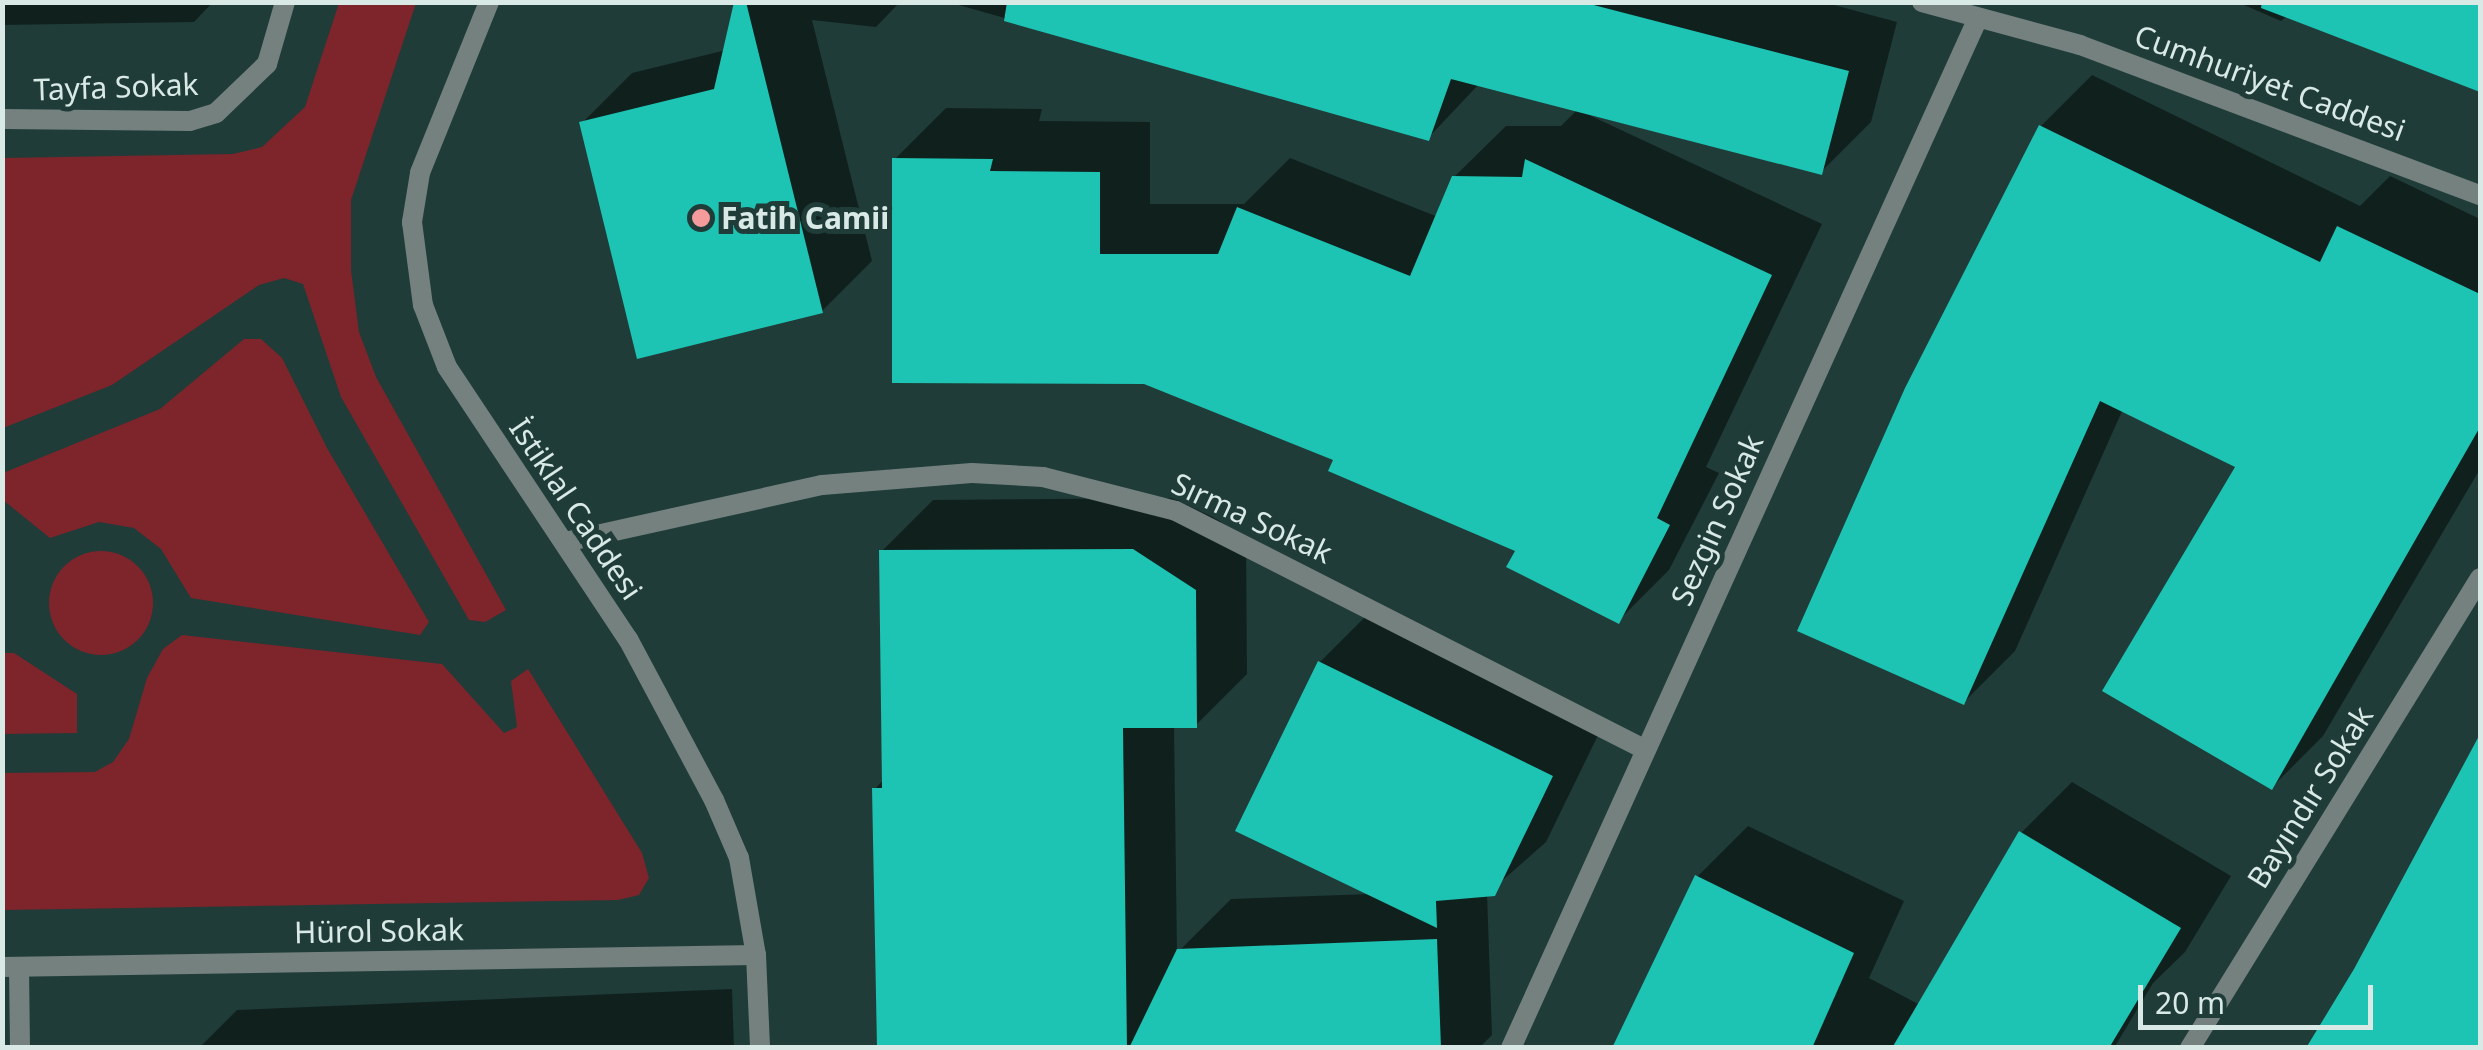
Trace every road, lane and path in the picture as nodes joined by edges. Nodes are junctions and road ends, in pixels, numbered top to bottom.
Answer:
1 (286, 2) edge
2 (489, 2) edge
3 (1922, 2) edge
4 (1978, 18) junction
5 (2, 119) edge
6 (2480, 195) edge
7 (565, 542) junction
8 (2480, 578) edge
9 (1646, 750) junction
10 (756, 955) junction
11 (11, 967) edge
12 (20, 1048) edge
13 (760, 1048) edge
14 (1510, 1048) edge
15 (2190, 1048) edge

1 - 5 street, Tayfa Sokak
2 - 7 street, İstiklal Caddesi
3 - 4 street, Cumhuriyet Caddesi
4 - 6 street, Cumhuriyet Caddesi
4 - 9 street, Sezgin Sokak
7 - 9 street, Sırma Sokak
7 - 10 street, İstiklal Caddesi
8 - 15 street, Bayındır Sokak
9 - 14 street, Sezgin Sokak
10 - 11 street, Hürol Sokak
10 - 13 street, İstiklal Caddesi
11 - 12 street

